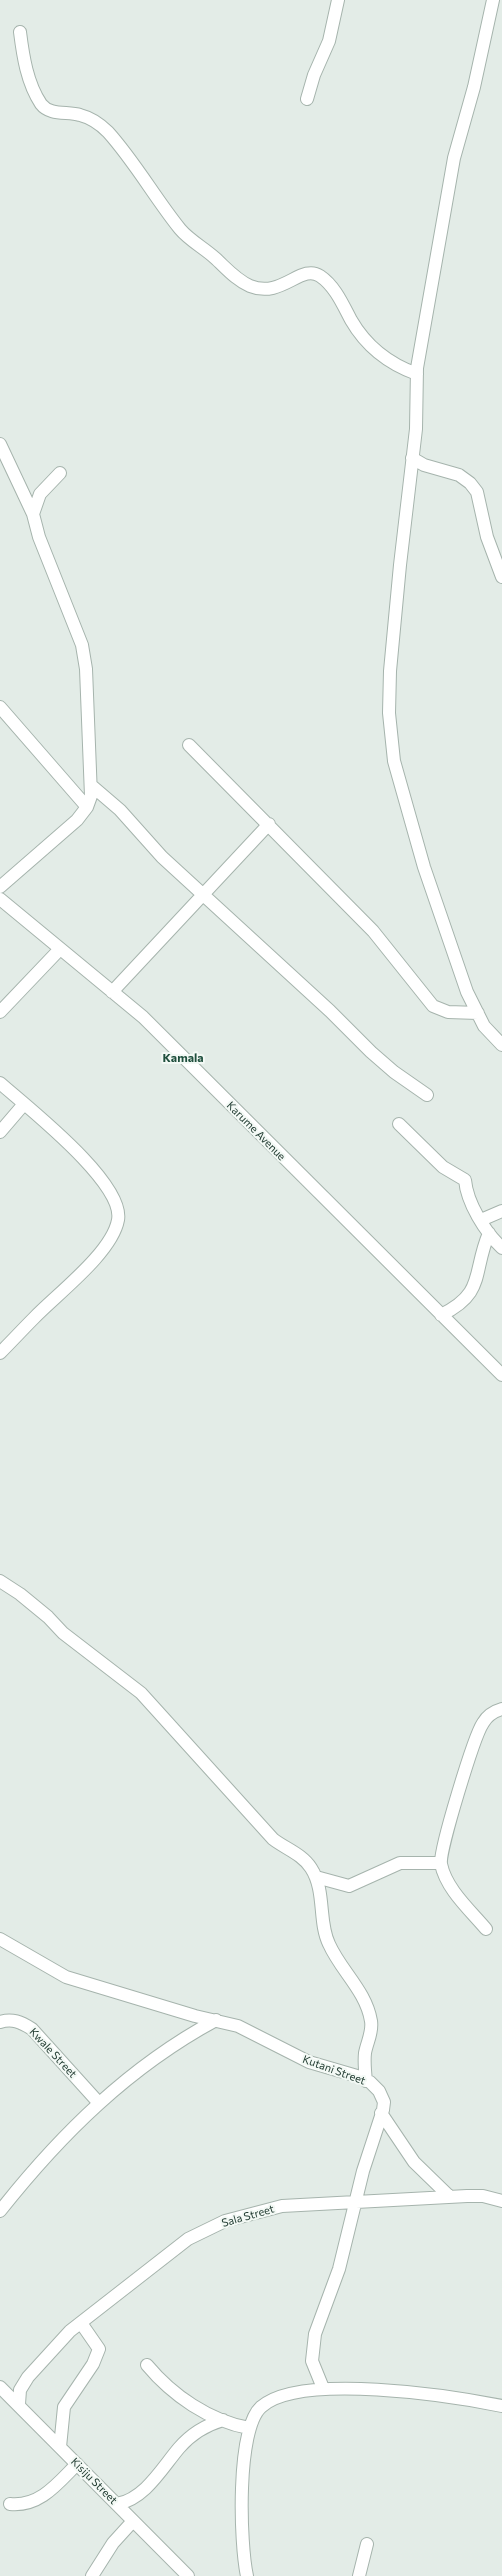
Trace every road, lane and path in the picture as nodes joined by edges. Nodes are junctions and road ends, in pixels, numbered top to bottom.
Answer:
1 (338, 0) edge
2 (493, 0) edge
3 (20, 32) dead end
4 (307, 100) dead end
5 (417, 374) junction
6 (0, 444) edge
7 (412, 458) junction
8 (60, 473) dead end
9 (33, 514) junction
10 (502, 577) edge
11 (0, 707) edge
12 (189, 745) dead end
13 (92, 786) junction
14 (87, 807) junction
15 (269, 824) junction
16 (0, 887) edge
17 (204, 894) junction
18 (0, 899) edge
19 (60, 949) junction
20 (112, 992) junction
21 (0, 1012) edge
22 (478, 1013) junction
23 (502, 1045) edge
24 (0, 1083) edge
25 (427, 1095) dead end
26 (24, 1104) junction
27 (399, 1124) dead end
28 (0, 1132) edge
29 (502, 1211) edge
30 (481, 1220) junction
31 (489, 1232) junction
32 (502, 1248) edge
33 (441, 1315) junction
34 (0, 1353) edge
35 (500, 1368) edge
36 (0, 1581) edge
37 (502, 1709) edge
38 (441, 1862) junction
39 (316, 1878) junction
40 (486, 1929) dead end
41 (0, 1939) edge
42 (216, 2020) junction
43 (0, 2022) edge
44 (366, 2081) junction
45 (98, 2102) junction
46 (381, 2113) junction
47 (450, 2197) junction
48 (502, 2201) edge
49 (356, 2202) junction
50 (0, 2211) edge
51 (81, 2323) junction
52 (147, 2365) dead end
53 (0, 2387) edge
54 (323, 2388) junction
55 (19, 2404) junction
56 (502, 2406) edge
57 (223, 2420) junction
58 (249, 2428) junction
59 (60, 2447) junction
60 (77, 2464) junction
61 (10, 2504) dead end
62 (117, 2504) junction
63 (133, 2521) junction
64 (367, 2544) dead end
65 (92, 2576) edge
66 (188, 2576) edge
67 (247, 2576) edge
68 (359, 2576) edge

1 - 4 street
2 - 5 street
3 - 5 street
5 - 7 street
6 - 9 street
7 - 10 street
7 - 22 street
8 - 9 street
9 - 13 street
11 - 14 street
12 - 15 street
13 - 14 street
13 - 17 street
14 - 16 street
15 - 17 street
15 - 22 street
17 - 20 street
17 - 25 street
18 - 19 street, Karume Avenue
19 - 20 street, Karume Avenue
19 - 21 street
20 - 33 street, Karume Avenue
22 - 23 street
24 - 26 street
26 - 28 street
26 - 34 street
27 - 30 street
29 - 30 street
30 - 31 street
31 - 32 street
31 - 33 street
33 - 35 street, Karume Avenue
36 - 39 street
37 - 38 street
38 - 39 street
38 - 40 street
39 - 44 street
41 - 42 street, Kutani Street
42 - 44 street, Kutani Street
42 - 45 street
43 - 45 street, Kwale Street
44 - 46 street, Kutani Street
45 - 50 street
46 - 47 street
46 - 49 street, Kutani Street
47 - 48 street, Sala Street
47 - 49 street, Sala Street
49 - 51 street, Sala Street
49 - 54 street, Kutani Street
51 - 55 street, Sala Street
51 - 59 street
52 - 57 street
53 - 55 street, Kisiju Street
54 - 56 street
54 - 58 street
55 - 59 street, Kisiju Street
57 - 58 street
57 - 62 street
58 - 67 street
59 - 60 street, Kisiju Street
60 - 61 street
60 - 62 street, Kisiju Street
62 - 63 street, Kisiju Street
63 - 65 street
63 - 66 street, Kisiju Street
64 - 68 street

